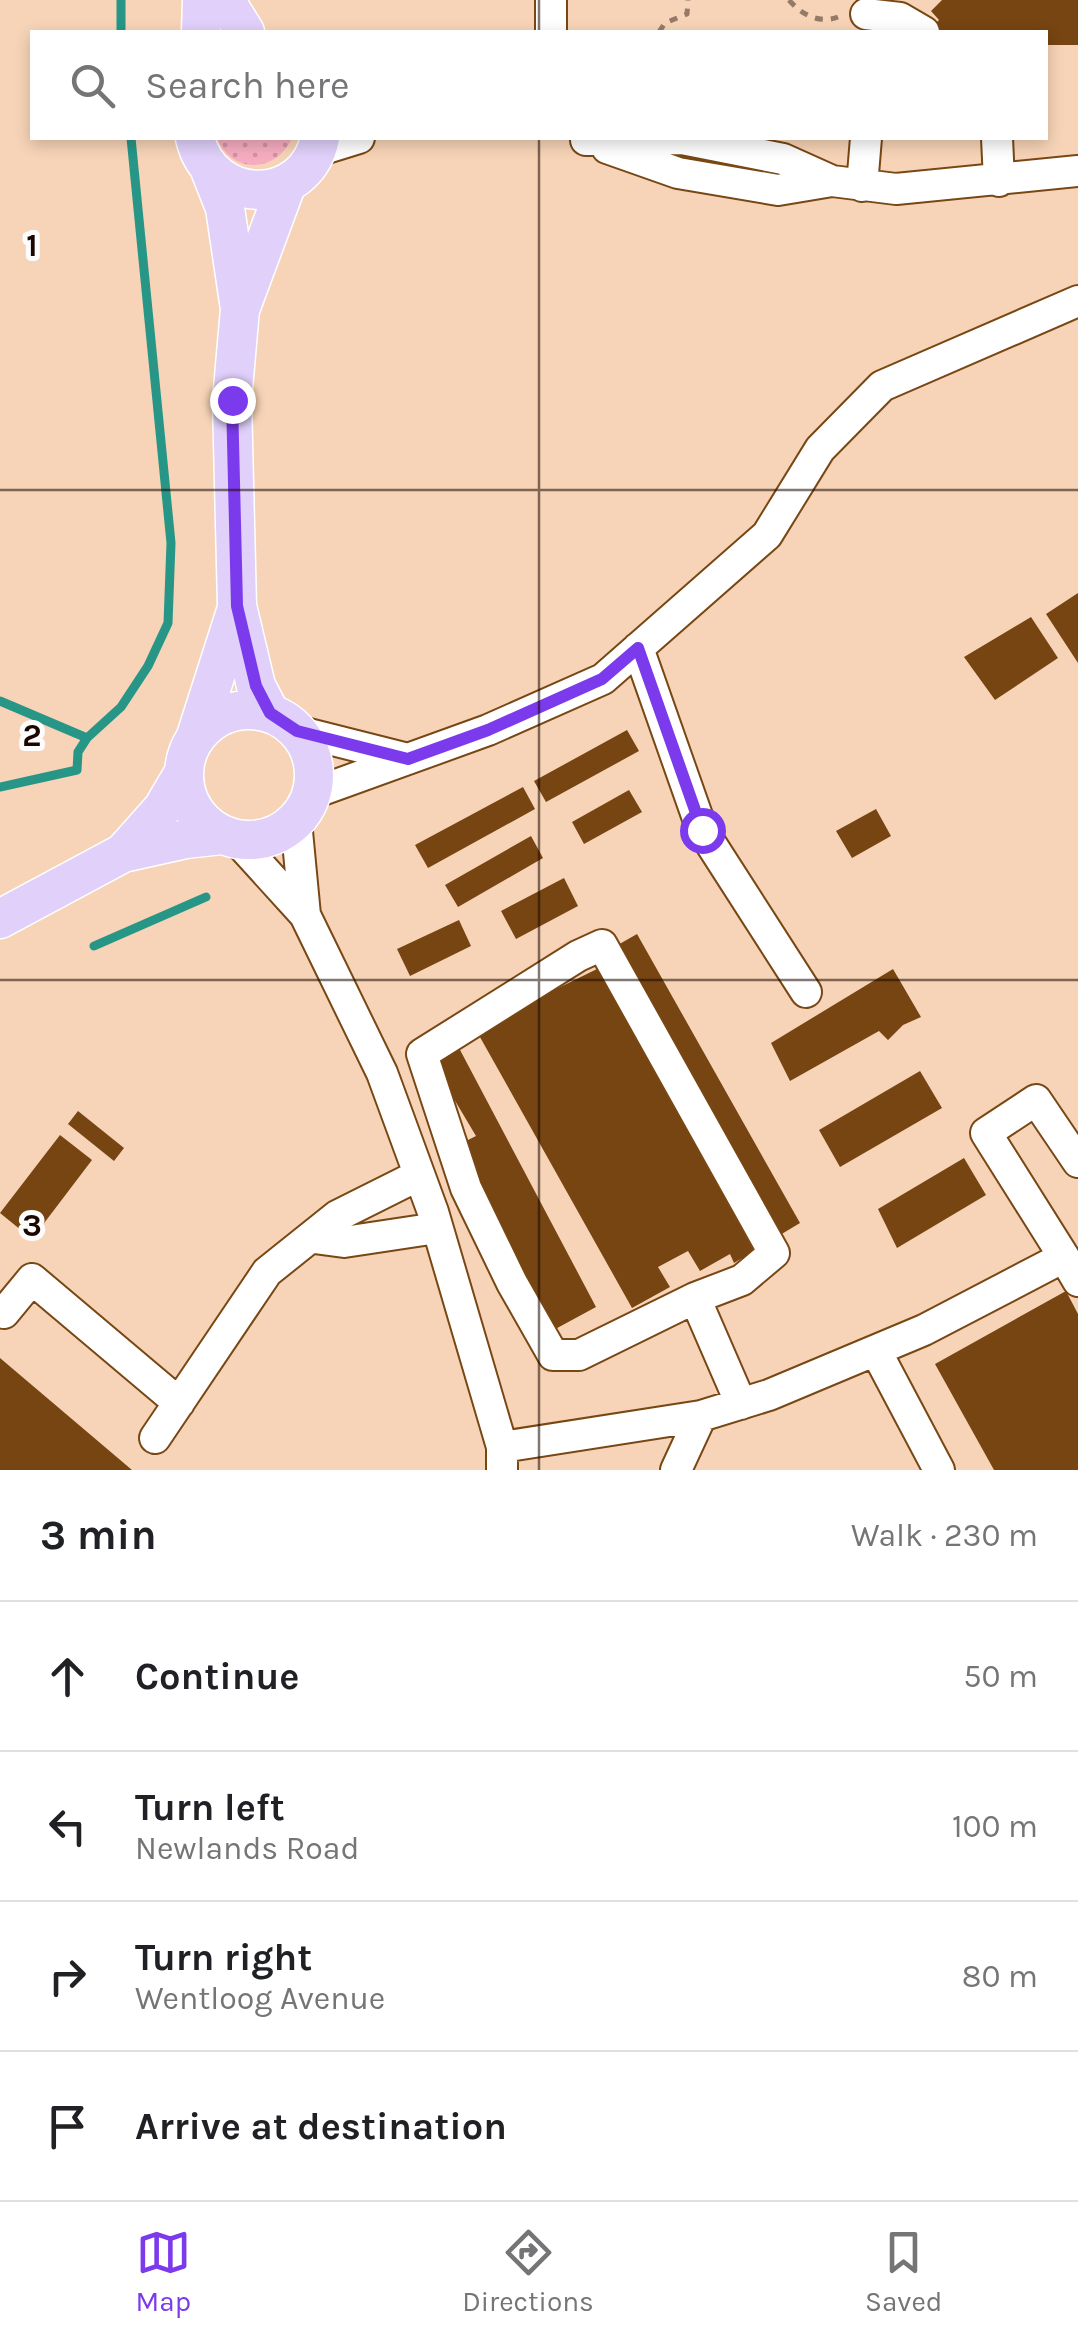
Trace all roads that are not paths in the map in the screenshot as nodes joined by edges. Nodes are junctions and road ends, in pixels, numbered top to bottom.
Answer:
1 (202, 0) edge
2 (224, 0) edge
3 (551, 0) edge
4 (867, 16) edge
5 (201, 30) edge
6 (245, 30) edge
7 (551, 30) edge
8 (921, 30) edge
9 (346, 140) edge
10 (581, 140) edge
11 (865, 140) edge
12 (997, 140) edge
13 (319, 144) edge
14 (202, 154) edge
15 (1078, 171) edge
16 (999, 181) junction
17 (287, 184) junction
18 (847, 184) junction
19 (1078, 301) edge
20 (240, 309) junction
21 (237, 606) junction
22 (638, 648) junction
23 (283, 722) junction
24 (196, 736) junction
25 (408, 759) junction
26 (183, 774) junction
27 (304, 807) junction
28 (229, 837) junction
29 (123, 853) junction
30 (305, 915) junction
31 (0, 919) edge
32 (806, 992) dead end
33 (1078, 1162) edge
34 (419, 1175) junction
35 (437, 1228) junction
36 (314, 1238) junction
37 (1071, 1269) edge
38 (695, 1298) junction
39 (4, 1313) dead end
40 (876, 1351) junction
41 (755, 1400) junction
42 (180, 1403) junction
43 (701, 1416) junction
44 (156, 1438) dead end
45 (502, 1459) edge
46 (676, 1470) edge
47 (939, 1470) edge

1 - 5 main road
2 - 6 main road
3 - 7 street
4 - 8 street
9 - 13 street
10 - 18 street
11 - 18 street
12 - 16 street
13 - 17 main road
14 - 17 main road
14 - 20 main road
15 - 16 street
16 - 18 street
17 - 20 main road
19 - 22 street
20 - 21 main road
21 - 23 main road
21 - 24 main road
22 - 25 street
22 - 32 street
23 - 24 main road
23 - 25 street
23 - 27 main road
24 - 26 main road
25 - 27 street
26 - 28 main road
26 - 29 main road
27 - 28 main road
27 - 30 street
28 - 29 main road
28 - 30 street
29 - 31 main road
30 - 34 street
33 - 37 street
34 - 35 street
34 - 36 street
35 - 36 street
35 - 45 street
36 - 42 street
37 - 40 street
38 - 38 street
38 - 41 street
39 - 42 street
40 - 41 street
40 - 47 street
41 - 43 street
42 - 44 street
43 - 45 street
43 - 46 street

